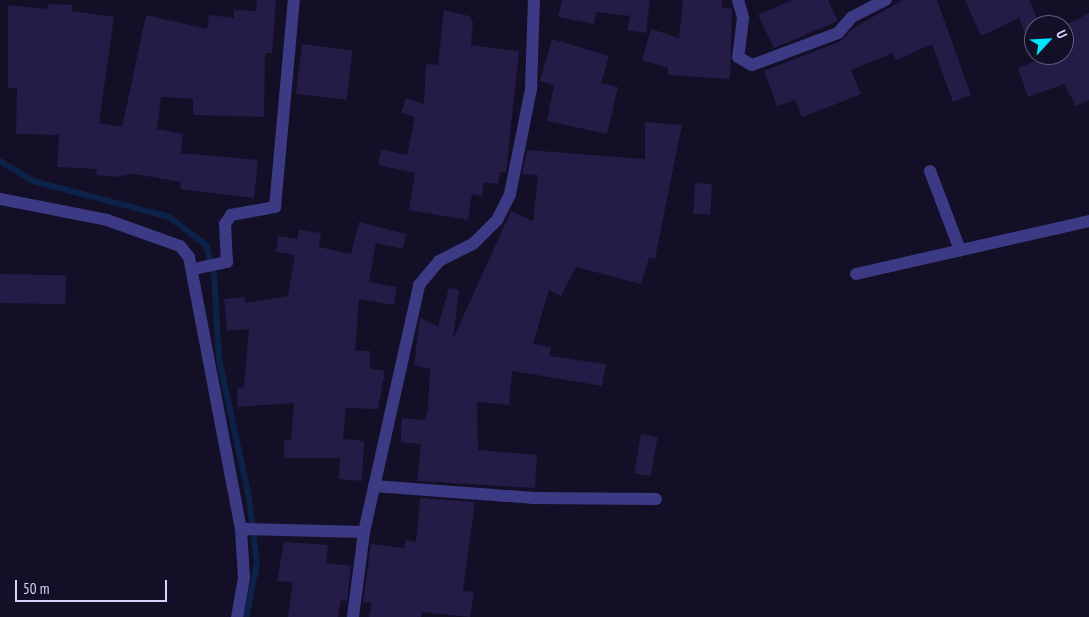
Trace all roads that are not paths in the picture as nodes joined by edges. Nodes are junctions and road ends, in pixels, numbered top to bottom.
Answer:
1 (294, 0) edge
2 (534, 0) edge
3 (738, 0) edge
4 (886, 0) edge
5 (930, 170) dead end
6 (0, 199) edge
7 (1089, 221) edge
8 (960, 250) junction
9 (199, 269) junction
10 (856, 274) dead end
11 (374, 486) junction
12 (656, 499) dead end
13 (247, 530) junction
14 (364, 532) junction
15 (238, 617) edge
16 (353, 617) edge

1 - 9 street
2 - 11 street
3 - 4 street
5 - 8 street
6 - 9 street
7 - 8 street
8 - 10 street
9 - 13 street
11 - 12 street
11 - 14 street
13 - 14 street
13 - 15 street
14 - 16 street

